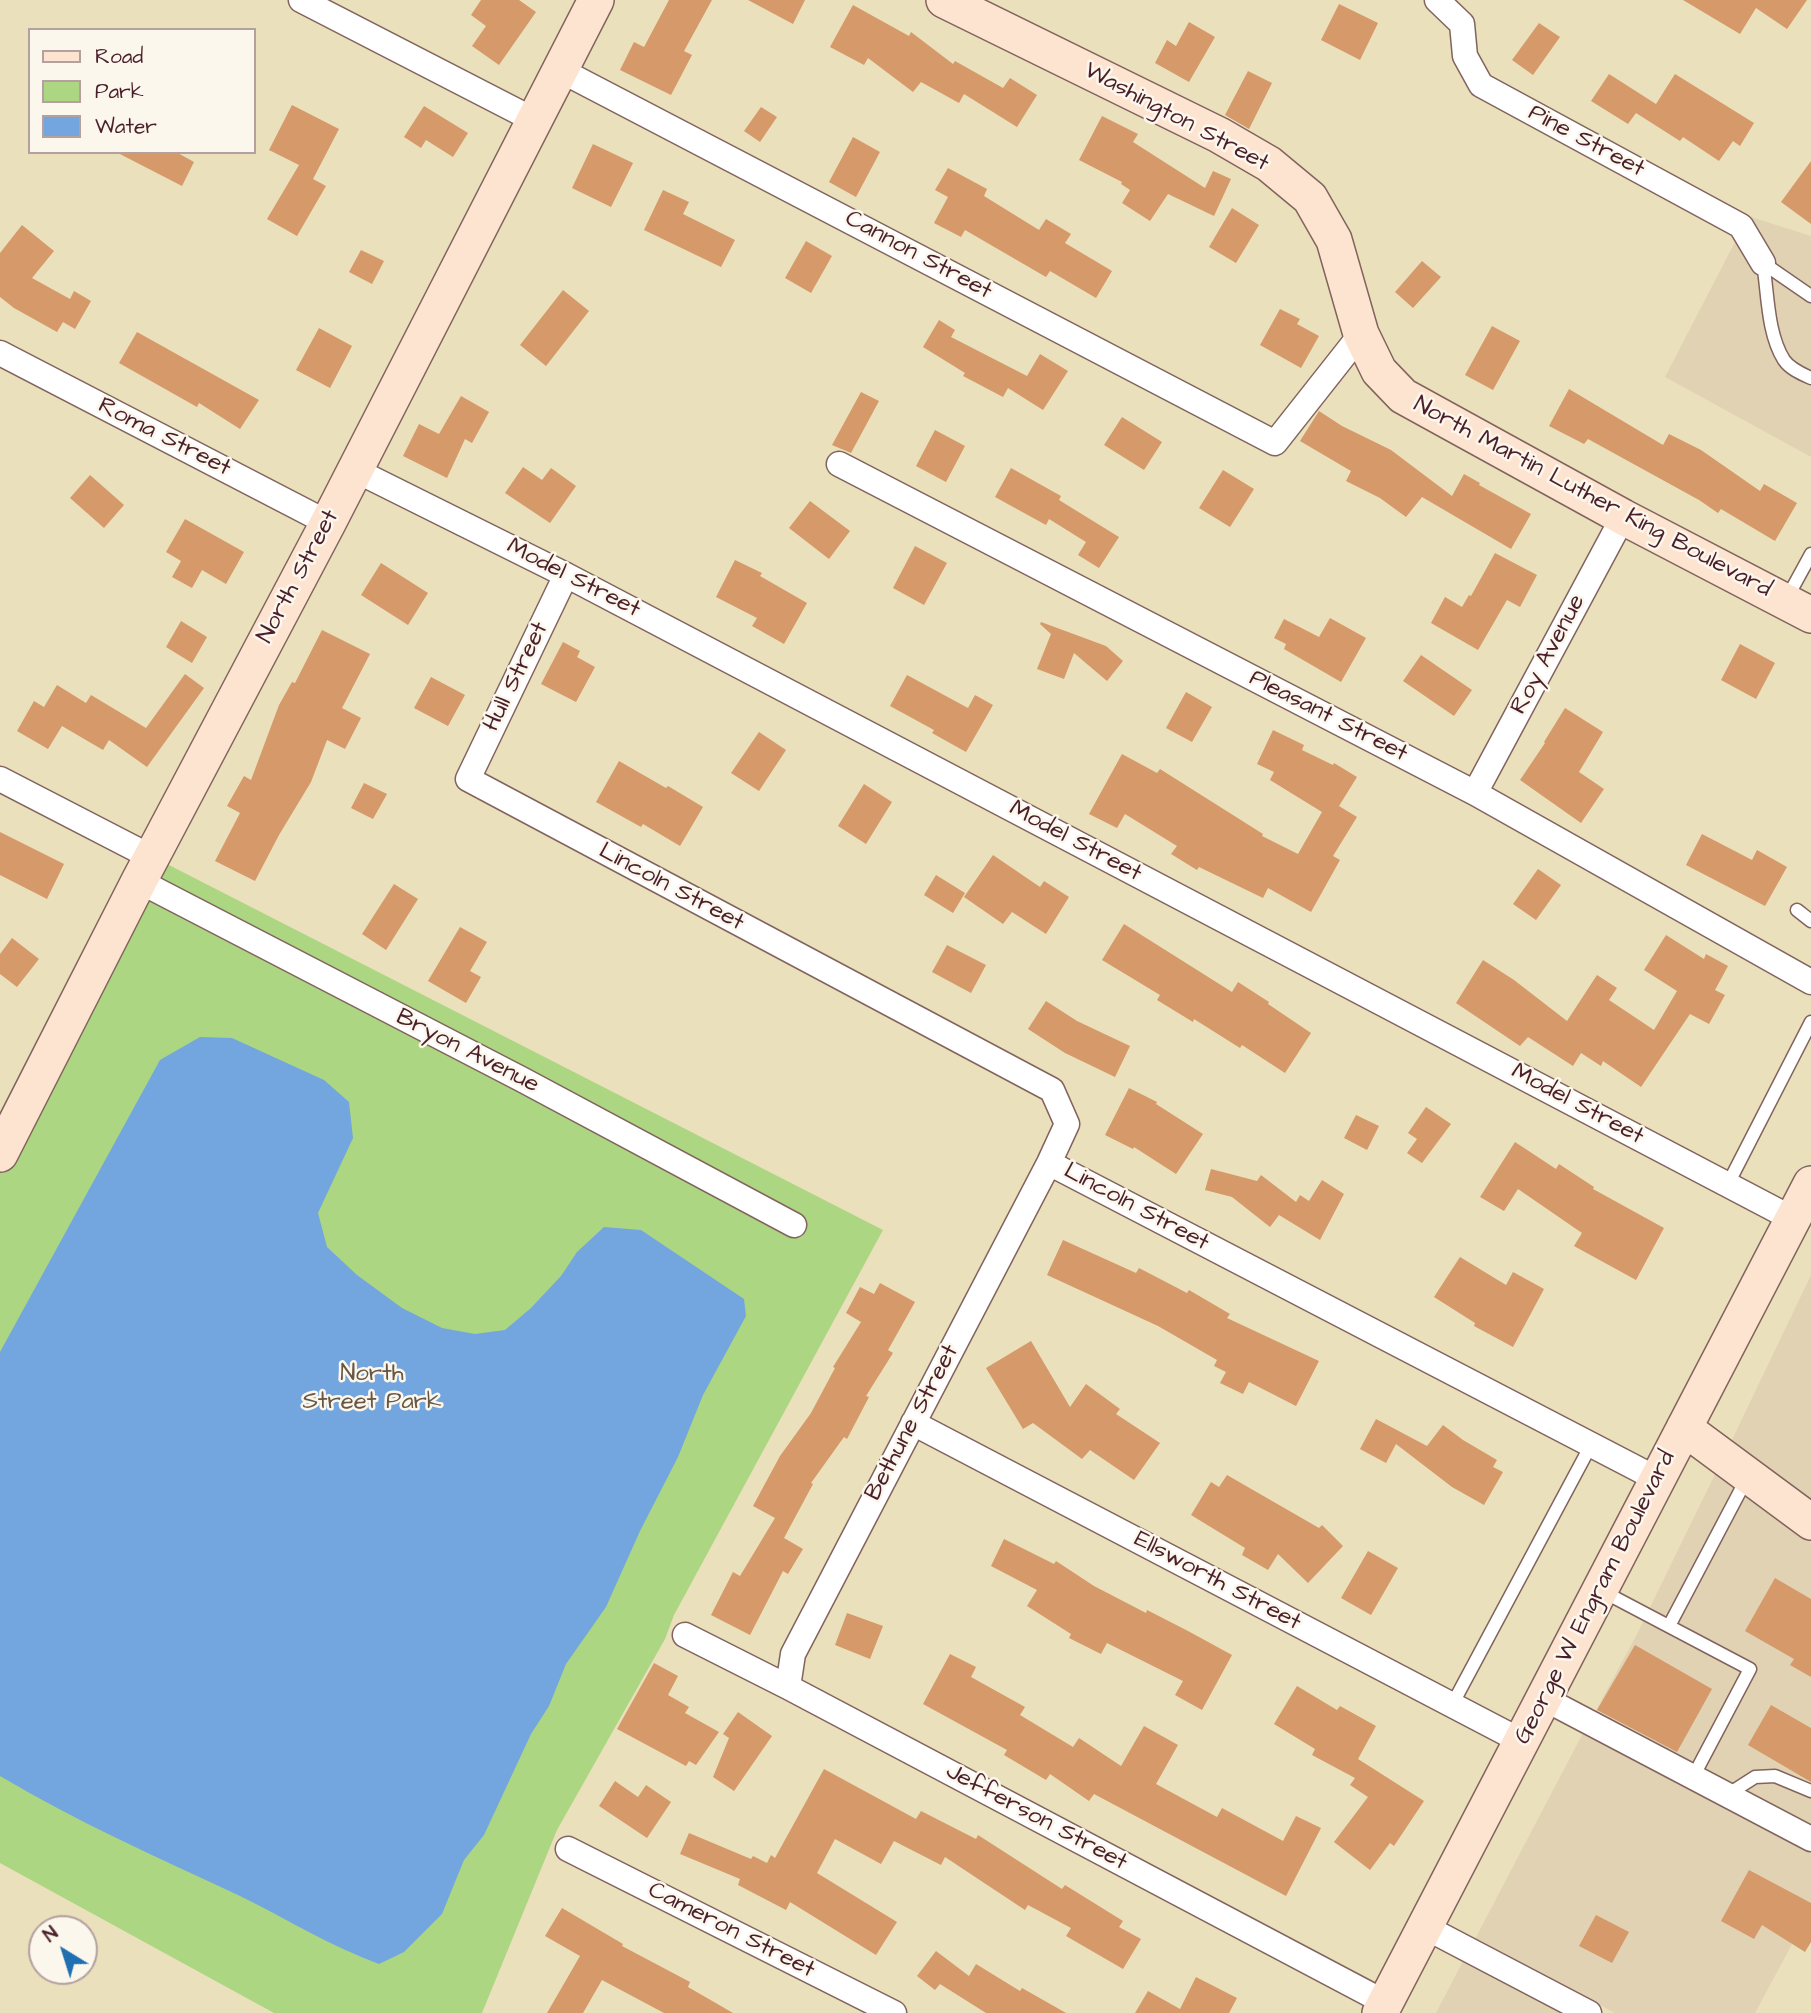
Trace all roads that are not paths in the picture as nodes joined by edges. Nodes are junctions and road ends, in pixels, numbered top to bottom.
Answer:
1 (301, 0) edge
2 (596, 0) edge
3 (944, 0) edge
4 (1437, 0) edge
5 (560, 70) junction
6 (534, 120) junction
7 (1763, 263) junction
8 (1811, 296) edge
9 (1361, 334) junction
10 (0, 353) edge
11 (1811, 378) edge
12 (839, 464) dead end
13 (355, 470) junction
14 (1623, 517) junction
15 (328, 523) junction
16 (1811, 554) edge
17 (566, 575) junction
18 (1798, 608) edge
19 (0, 779) edge
20 (468, 779) joint
21 (1475, 793) junction
22 (145, 869) junction
23 (1797, 910) dead end
24 (1811, 921) edge
25 (1811, 982) edge
26 (1811, 1022) edge
27 (0, 1154) edge
28 (1049, 1163) junction
29 (1728, 1184) junction
30 (1806, 1196) edge
31 (794, 1225) dead end
32 (913, 1423) junction
33 (1684, 1428) junction
34 (1591, 1445) junction
35 (1748, 1475) junction
36 (1657, 1479) junction
37 (1811, 1522) edge
38 (1600, 1590) junction
39 (1669, 1626) junction
40 (685, 1635) dead end
41 (788, 1687) junction
42 (1543, 1698) junction
43 (1452, 1705) junction
44 (1521, 1741) junction
45 (1693, 1777) junction
46 (1811, 1791) edge
47 (1727, 1795) junction
48 (1811, 1839) edge
49 (568, 1849) dead end
50 (1425, 1927) junction
51 (1383, 2008) edge
52 (894, 2013) edge
53 (1589, 2013) edge

1 - 6 street
2 - 5 street, North Street
3 - 9 street, Washington Street
4 - 7 street, Pine Street
5 - 6 street, North Street
5 - 9 street, Cannon Street
6 - 13 street, North Street
7 - 8 lane
7 - 11 lane
9 - 14 street, North Martin Luther King Boulevard
10 - 15 street, Roma Street
12 - 21 street, Pleasant Street
13 - 15 street, North Street
13 - 17 street, Model Street
14 - 18 street, North Martin Luther King Boulevard
14 - 21 street, Roy Avenue
15 - 22 street, North Street
16 - 18 lane
17 - 20 street, Hull Street
17 - 29 street, Model Street
19 - 22 street, Bryon Avenue
20 - 28 street, Lincoln Street
21 - 25 street, Pleasant Street
22 - 27 street, North Street
22 - 31 street, Bryon Avenue
23 - 24 lane
26 - 29 lane
28 - 32 street, Bethune Street
28 - 34 street, Lincoln Street
29 - 30 street, Model Street
30 - 33 street, George W Engram Boulevard
32 - 41 street, Bethune Street
32 - 43 street, Ellsworth Street
33 - 35 street
33 - 36 street, George W Engram Boulevard
34 - 36 street, Lincoln Street
34 - 43 lane
35 - 37 street
35 - 39 lane
36 - 38 street, George W Engram Boulevard
38 - 39 lane
38 - 42 street, George W Engram Boulevard
39 - 45 lane
40 - 41 street, Jefferson Street
41 - 51 street, Jefferson Street
42 - 44 street, George W Engram Boulevard
42 - 45 street
43 - 44 street, Ellsworth Street
44 - 50 street, George W Engram Boulevard
45 - 47 street
46 - 47 lane
47 - 48 street
49 - 52 street, Cameron Street
50 - 51 street, George W Engram Boulevard
50 - 53 street

